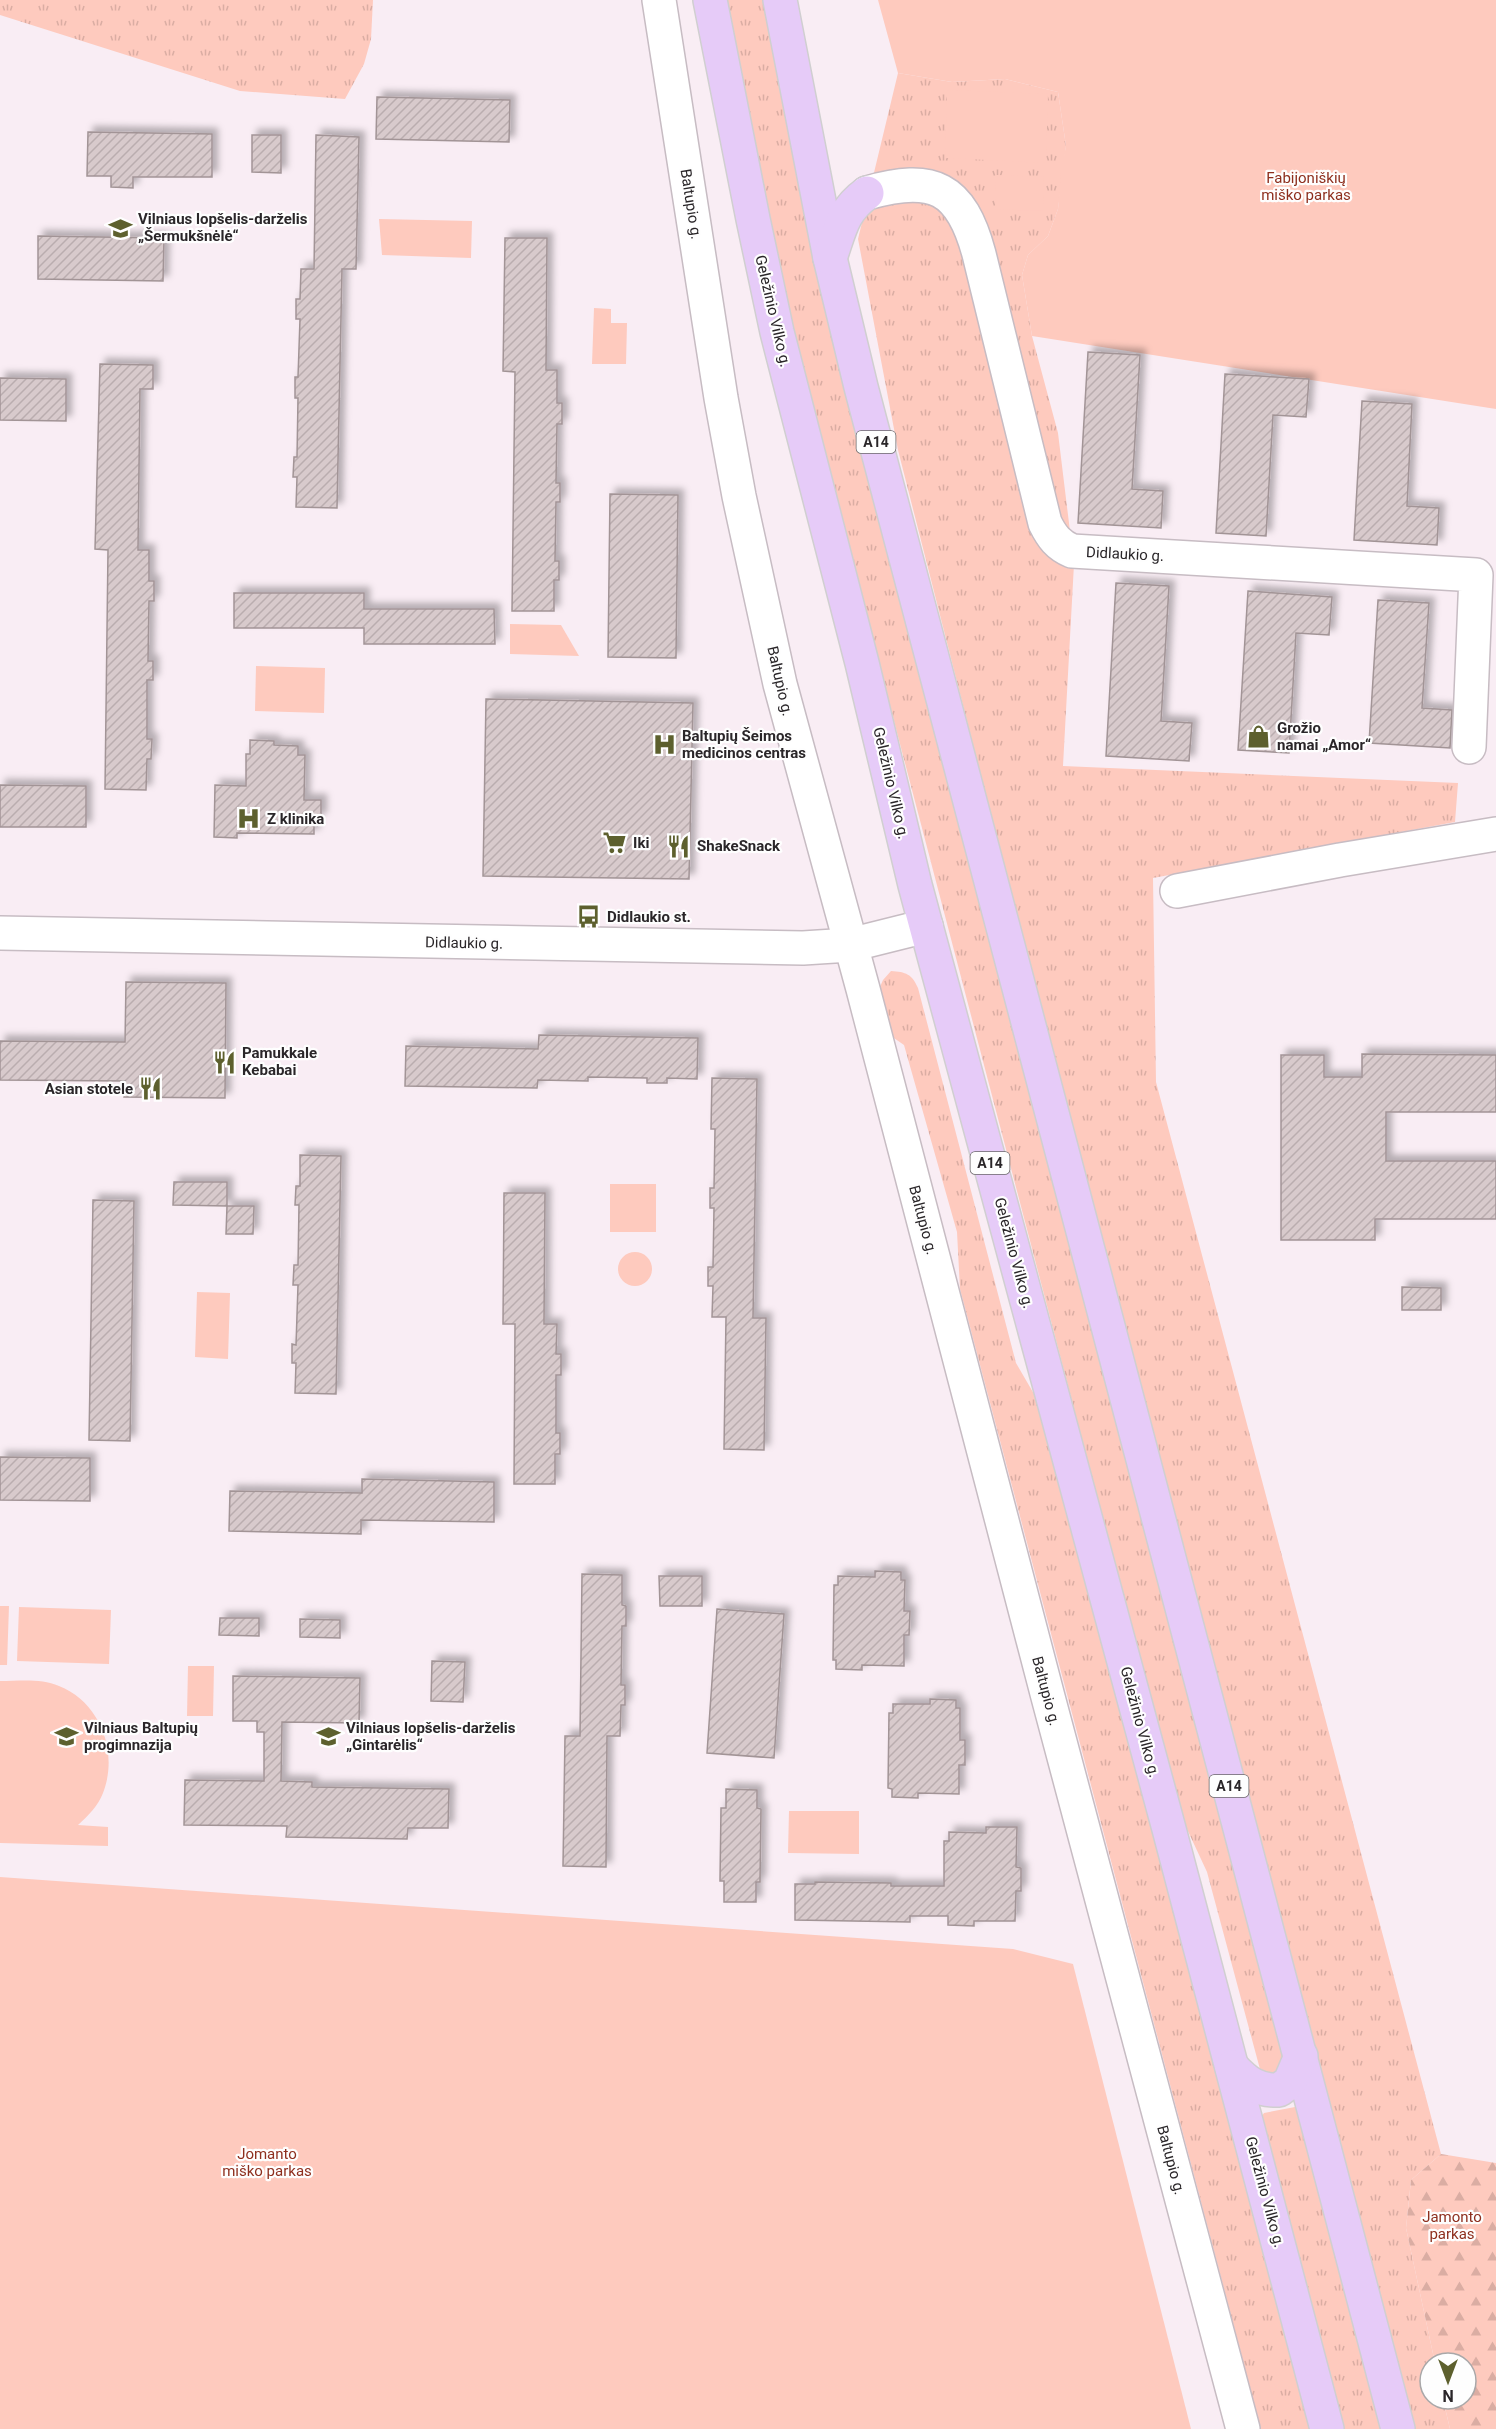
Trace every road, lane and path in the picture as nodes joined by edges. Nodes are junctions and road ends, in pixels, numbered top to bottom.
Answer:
1 (659, 0) edge
2 (710, 0) edge
3 (780, 0) edge
4 (808, 147) junction
5 (867, 193) junction
6 (830, 258) junction
7 (1469, 747) dead end
8 (1496, 834) edge
9 (1177, 891) dead end
10 (926, 927) junction
11 (0, 933) edge
12 (850, 945) junction
13 (1301, 2056) junction
14 (1232, 2067) junction
15 (1243, 2429) edge
16 (1327, 2429) edge
17 (1398, 2429) edge

1 - 12 street, Baltupio g.
2 - 10 highway, Geležinio Vilko g. / A14
3 - 4 highway, A14
4 - 5 highway
4 - 6 highway, A14
5 - 6 highway
5 - 7 street, Didlaukio g.
6 - 13 highway, A14
8 - 9 street
10 - 12 street, Didlaukio g.
10 - 14 highway, Geležinio Vilko g. / A14
11 - 12 street, Didlaukio g.
12 - 15 street, Baltupio g.
13 - 14 highway
13 - 17 highway, A14
14 - 16 highway, Geležinio Vilko g. / A14

